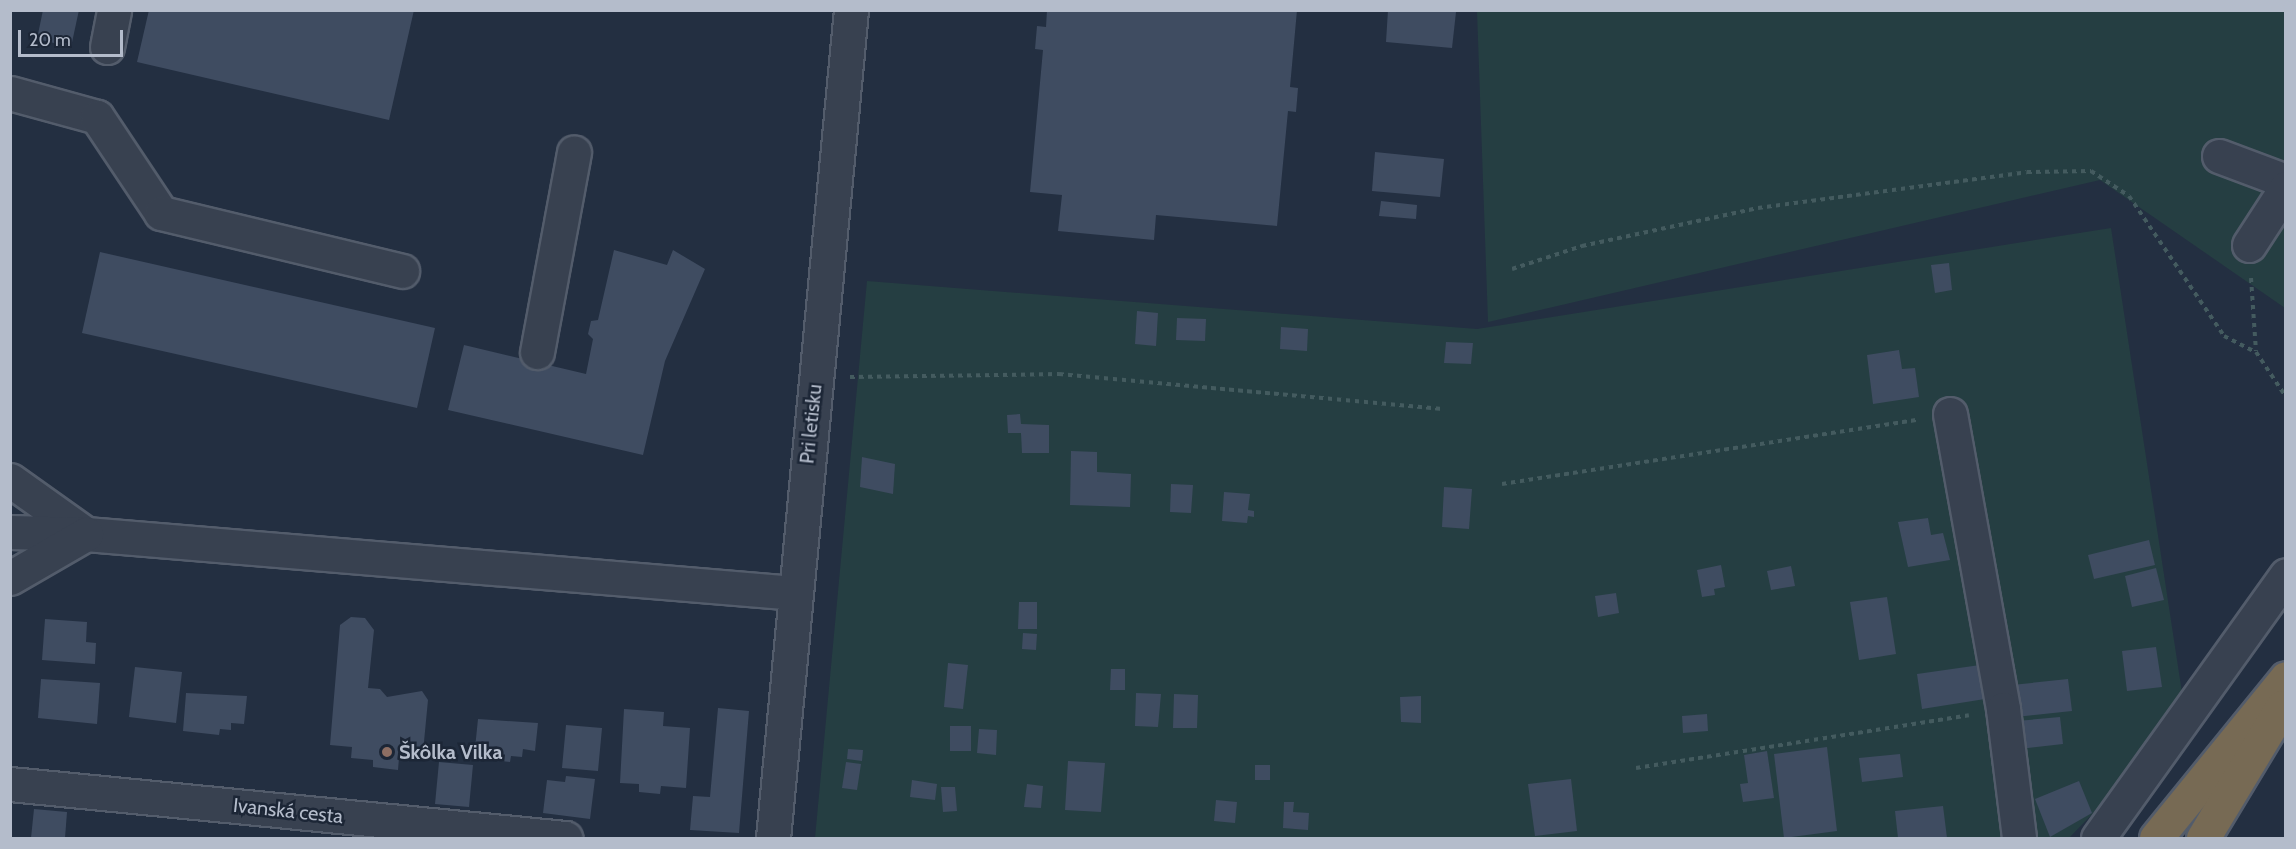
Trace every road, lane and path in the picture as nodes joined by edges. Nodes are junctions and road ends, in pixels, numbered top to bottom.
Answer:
1 (114, 10) edge
2 (851, 10) edge
3 (107, 46) dead end
4 (10, 93) edge
5 (574, 152) dead end
6 (2219, 156) dead end
7 (2286, 181) edge
8 (2286, 188) edge
9 (2249, 245) joint
10 (1512, 269) dead end
11 (402, 271) dead end
12 (537, 352) dead end
13 (2256, 352) junction
14 (815, 378) junction
15 (2286, 397) edge
16 (1442, 409) dead end
17 (1950, 414) joint
18 (10, 480) edge
19 (1502, 484) dead end
20 (10, 532) edge
21 (86, 534) junction
22 (2286, 575) edge
23 (10, 578) edge
24 (794, 593) junction
25 (2286, 678) edge
26 (2286, 701) edge
27 (2002, 709) junction
28 (1636, 768) dead end
29 (10, 784) edge
30 (565, 838) edge
31 (772, 838) edge
32 (2019, 838) edge
33 (2098, 838) edge
34 (2157, 838) edge
35 (2204, 838) edge

1 - 3 street
2 - 14 street, Pri letisku
4 - 11 street
5 - 12 street
6 - 7 street
8 - 9 street
9 - 13 path
10 - 13 path
13 - 15 path
14 - 16 path
14 - 24 street, Pri letisku
17 - 19 path
17 - 27 street
18 - 21 street
20 - 21 street
21 - 23 street
21 - 24 street
22 - 33 street
24 - 31 street, Pri letisku
25 - 34 highway
26 - 35 highway
27 - 28 path
27 - 32 street
29 - 30 street, Ivanská cesta

